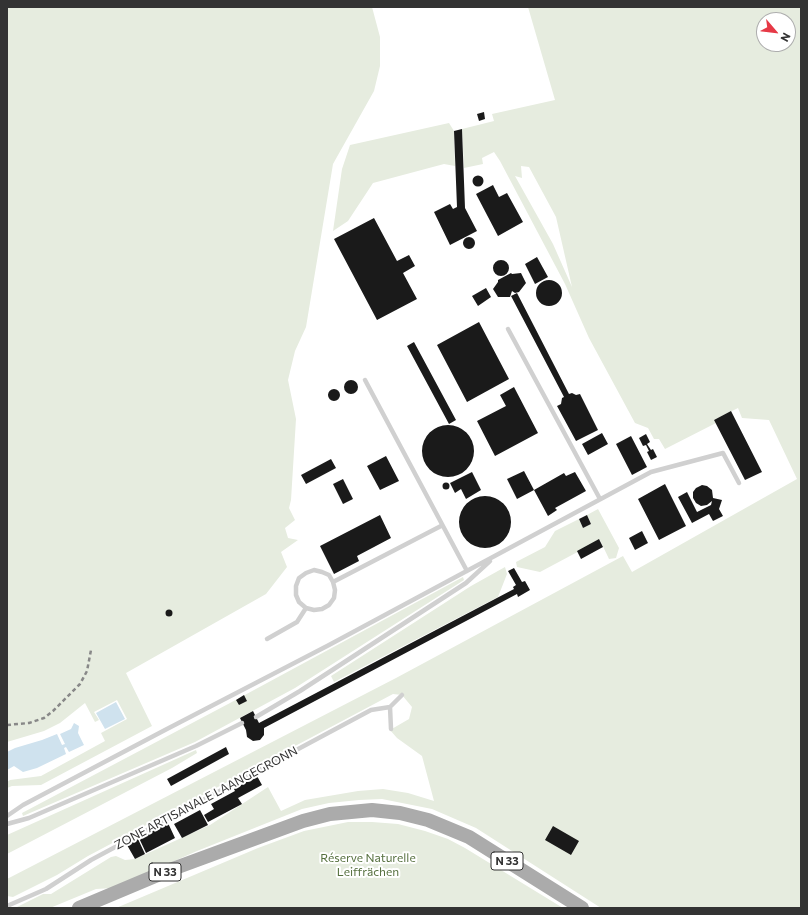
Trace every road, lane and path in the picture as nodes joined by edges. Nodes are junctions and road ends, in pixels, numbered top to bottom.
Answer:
1 (508, 329) dead end
2 (365, 380) dead end
3 (739, 483) dead end
4 (600, 499) junction
5 (441, 526) junction
6 (494, 557) junction
7 (467, 572) junction
8 (333, 582) junction
9 (306, 608) junction
10 (267, 639) dead end
11 (402, 695) dead end
12 (390, 707) junction
13 (256, 717) dead end
14 (242, 723) dead end
15 (392, 729) dead end
16 (7, 816) edge
17 (7, 824) edge
18 (252, 839) junction
19 (7, 906) edge
20 (79, 908) edge
21 (102, 908) edge
22 (582, 908) edge

1 - 4 lane
2 - 5 lane
3 - 4 lane
4 - 6 lane
5 - 7 lane
5 - 8 lane
6 - 7 lane
6 - 13 lane
7 - 16 lane
8 - 9 lane
8 - 9 lane
9 - 10 lane
11 - 12 lane
12 - 15 lane
12 - 19 lane, ZONE ARTISANALE LAANGEGRONN
14 - 17 lane
18 - 20 main road, N 33
18 - 21 main road, N 33
18 - 22 main road, N 33

